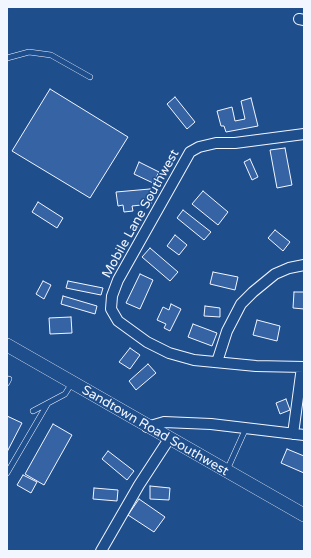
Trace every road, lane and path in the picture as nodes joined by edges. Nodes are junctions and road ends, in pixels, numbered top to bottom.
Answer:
1 (7, 58) edge
2 (90, 77) dead end
3 (304, 134) edge
4 (304, 265) edge
5 (7, 344) edge
6 (216, 362) junction
7 (303, 367) edge
8 (72, 383) junction
9 (48, 403) junction
10 (33, 411) dead end
11 (147, 426) junction
12 (246, 427) junction
13 (293, 434) junction
14 (304, 435) edge
15 (169, 439) junction
16 (227, 471) junction
17 (7, 473) edge
18 (304, 515) edge
19 (101, 551) edge

1 - 2 lane
3 - 6 street, Mobile Lane Southwest
4 - 6 street
5 - 8 street, Sandtown Road Southwest
6 - 7 street
7 - 13 street
8 - 9 lane
8 - 11 street, Sandtown Road Southwest
9 - 10 lane
9 - 17 lane
11 - 12 street
11 - 15 street, Sandtown Road Southwest
12 - 13 street
12 - 16 lane
13 - 14 street
15 - 16 street, Sandtown Road Southwest
15 - 19 street
16 - 18 street, Sandtown Road Southwest

